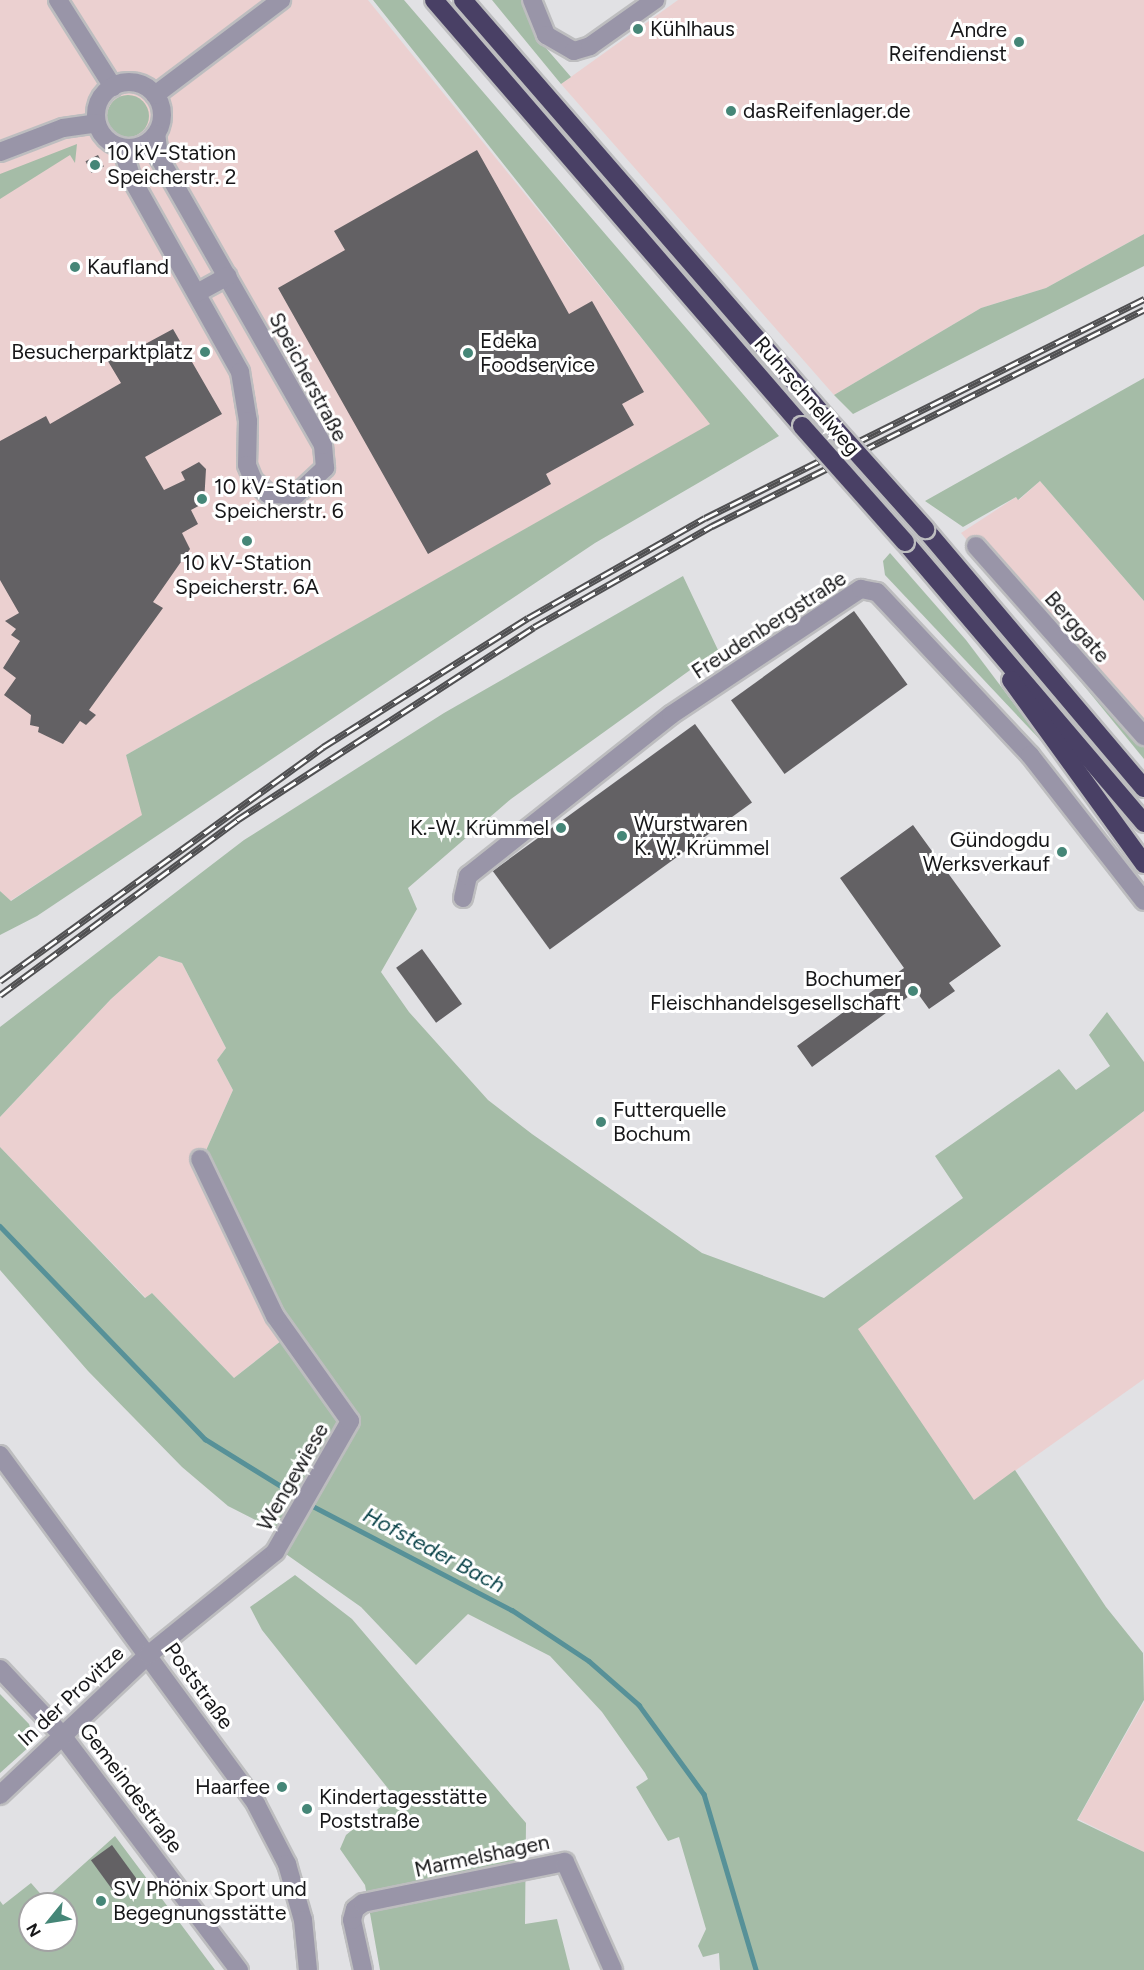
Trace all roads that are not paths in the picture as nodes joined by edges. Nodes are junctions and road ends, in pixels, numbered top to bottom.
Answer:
1 (58, 0) edge
2 (281, 0) edge
3 (434, 0) edge
4 (463, 0) edge
5 (532, 0) edge
6 (655, 0) edge
7 (113, 87) junction
8 (155, 95) junction
9 (97, 123) junction
10 (156, 134) junction
11 (122, 148) junction
12 (0, 152) edge
13 (228, 276) junction
14 (197, 293) junction
15 (976, 546) dead end
16 (955, 600) junction
17 (1144, 736) edge
18 (1144, 788) edge
19 (1144, 823) edge
20 (1144, 864) edge
21 (463, 898) dead end
22 (1144, 901) edge
23 (200, 1159) dead end
24 (0, 1455) edge
25 (148, 1655) junction
26 (0, 1669) edge
27 (61, 1734) junction
28 (0, 1795) edge
29 (239, 1970) edge
30 (308, 1970) edge
31 (363, 1970) edge
32 (613, 1970) edge

1 - 7 street
2 - 8 street
3 - 16 highway, Ruhrschnellweg, bridge
4 - 18 highway, Ruhrschnellweg, bridge
5 - 6 street
7 - 8 street
7 - 9 street
8 - 10 street
9 - 11 street
9 - 12 street
10 - 11 street
10 - 13 street, Speicherstraße
11 - 14 street, Speicherstraße
13 - 14 street
13 - 14 street, Speicherstraße
15 - 17 street, Berggate
16 - 19 highway, Ruhrschnellweg
16 - 20 highway
21 - 22 street, Freudenbergstraße
23 - 25 street, Wengewiese
24 - 25 street, Poststraße
25 - 27 street, In der Provitze
25 - 30 street, Poststraße
26 - 27 street, Gemeindestraße
27 - 28 street, In der Provitze
27 - 29 street, Gemeindestraße
31 - 32 street, Marmelshagen

